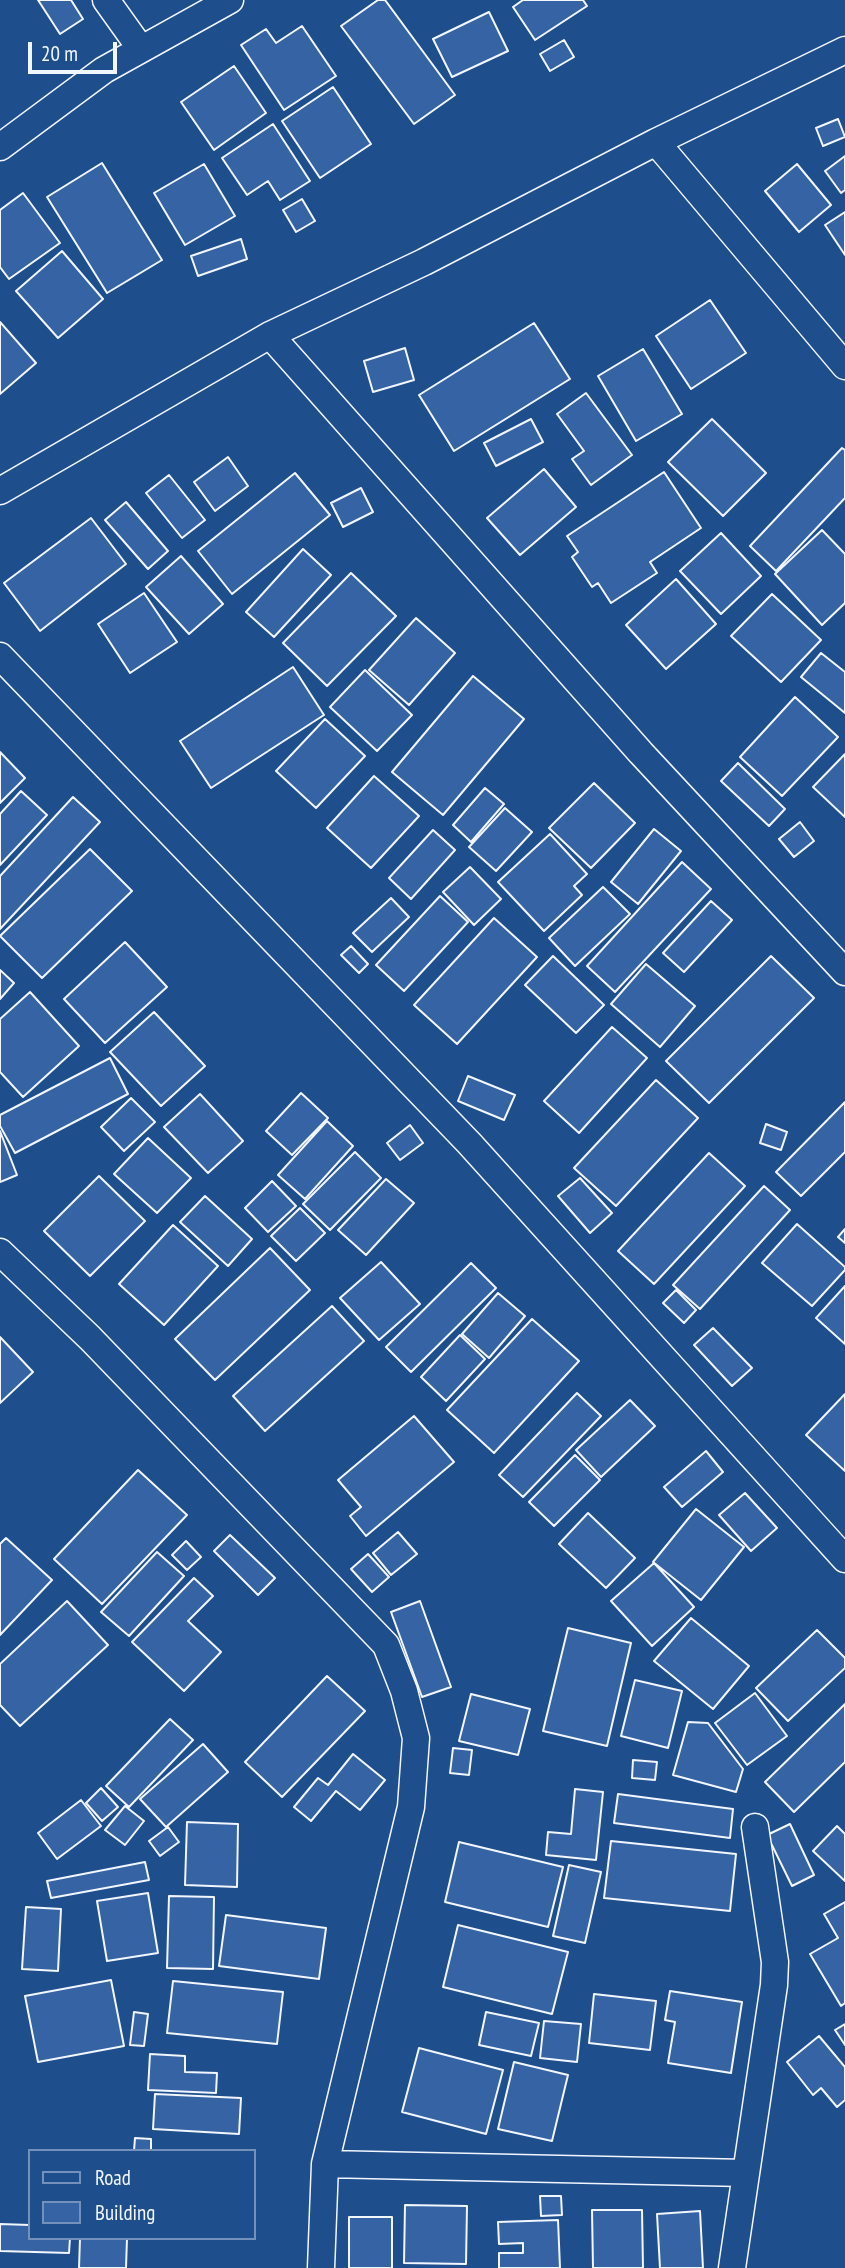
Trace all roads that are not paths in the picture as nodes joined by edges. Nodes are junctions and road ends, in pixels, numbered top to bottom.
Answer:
1 (106, 0) edge
2 (230, 0) edge
3 (141, 49) junction
4 (845, 50) edge
5 (656, 142) junction
6 (0, 147) edge
7 (270, 335) junction
8 (845, 366) edge
9 (0, 491) edge
10 (0, 656) edge
11 (845, 972) edge
12 (0, 1252) edge
13 (845, 1559) edge
14 (755, 1827) dead end
15 (325, 2164) junction
16 (746, 2174) junction
17 (321, 2268) edge
18 (732, 2268) edge

1 - 3 street
2 - 3 street
3 - 6 street
4 - 5 street
5 - 7 street
5 - 8 street
7 - 9 street
7 - 11 street
10 - 13 street
12 - 15 street
14 - 16 street
15 - 16 street
15 - 17 street
16 - 18 street

